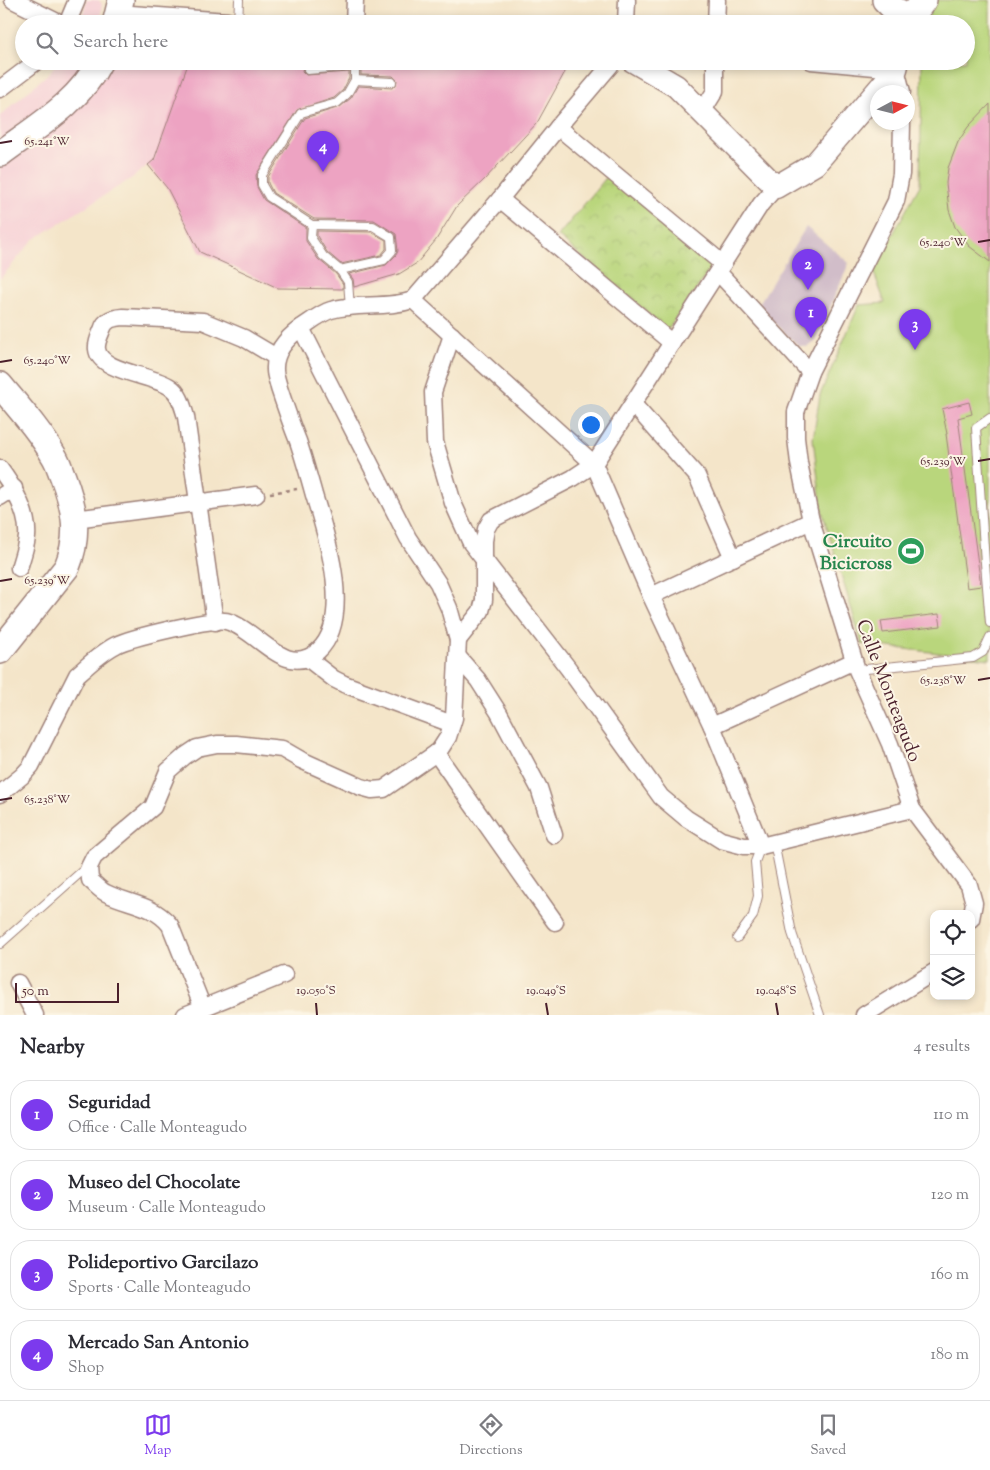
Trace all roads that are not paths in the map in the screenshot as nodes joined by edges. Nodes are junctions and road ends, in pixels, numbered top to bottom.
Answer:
1 (77, 0) edge
2 (239, 0) edge
3 (355, 0) edge
4 (627, 0) edge
5 (717, 0) edge
6 (885, 0) edge
7 (15, 1) edge
8 (117, 10) edge
9 (913, 10) edge
10 (43, 15) edge
11 (71, 15) edge
12 (156, 15) edge
13 (238, 15) edge
14 (354, 15) edge
15 (626, 15) edge
16 (716, 15) edge
17 (25, 70) edge
18 (94, 70) edge
19 (355, 70) edge
20 (606, 70) edge
21 (648, 70) edge
22 (716, 70) edge
23 (893, 70) edge
24 (898, 70) edge
25 (355, 80) junction
26 (392, 82) dead end
27 (901, 85) edge
28 (0, 89) edge
29 (702, 112) junction
30 (558, 127) junction
31 (902, 130) edge
32 (0, 154) edge
33 (776, 188) junction
34 (500, 199) junction
35 (312, 225) junction
36 (720, 268) junction
37 (340, 270) junction
38 (413, 300) junction
39 (350, 307) junction
40 (301, 328) junction
41 (452, 335) junction
42 (672, 343) junction
43 (276, 357) junction
44 (810, 372) junction
45 (0, 385) edge
46 (633, 404) junction
47 (990, 418) edge
48 (594, 464) junction
49 (0, 469) edge
50 (14, 488) junction
51 (256, 495) road end
52 (0, 497) edge
53 (198, 503) junction
54 (75, 519) junction
55 (811, 521) junction
56 (733, 558) junction
57 (484, 559) junction
58 (20, 568) dead end
59 (651, 596) junction
60 (214, 622) junction
61 (990, 623) edge
62 (990, 637) edge
63 (458, 640) junction
64 (0, 651) edge
65 (458, 657) junction
66 (307, 658) junction
67 (856, 665) junction
68 (452, 724) junction
69 (712, 726) junction
70 (436, 753) junction
71 (0, 794) edge
72 (912, 809) junction
73 (554, 835) dead end
74 (768, 844) junction
75 (91, 864) junction
76 (973, 910) edge
77 (554, 922) dead end
78 (737, 938) dead end
79 (0, 944) edge
80 (930, 974) edge
81 (284, 975) dead end
82 (18, 983) dead end
83 (202, 1008) junction
84 (35, 1015) edge
85 (185, 1015) edge
86 (820, 1015) edge
87 (864, 1015) edge

1 - 11 street
2 - 13 lane
3 - 14 street
4 - 15 street
5 - 16 street
6 - 9 main road
7 - 10 street
8 - 12 street
17 - 28 street
18 - 32 main road
19 - 25 lane
20 - 30 street
21 - 29 street
22 - 29 street
23 - 33 street
24 - 27 street
25 - 26 lane
25 - 35 lane
29 - 33 street
30 - 34 street
30 - 36 street
31 - 44 street, Calle Monteagudo
33 - 36 street
34 - 38 street
34 - 42 street
35 - 37 lane
35 - 37 lane
36 - 42 street
36 - 44 street
37 - 39 lane
38 - 39 street
38 - 41 street
39 - 40 street
40 - 43 street
40 - 63 street
41 - 48 street
41 - 57 street
42 - 46 street
43 - 53 street
43 - 66 street
44 - 55 street, Calle Monteagudo
45 - 54 main road
46 - 48 street
46 - 56 street
47 - 61 lane
48 - 57 street
48 - 59 street
49 - 50 street
50 - 52 street
50 - 58 street
51 - 53 street
53 - 54 street
53 - 60 street
54 - 64 main road
55 - 56 street
55 - 67 street, Calle Monteagudo
56 - 59 street
57 - 63 street
57 - 74 street
59 - 69 street
60 - 66 street
60 - 71 street
62 - 67 lane
63 - 65 street
65 - 68 street
65 - 73 street
66 - 68 street
67 - 69 street
67 - 72 street, Calle Monteagudo
68 - 70 street
69 - 74 street
70 - 75 street
70 - 77 street
72 - 74 street
72 - 76 street, Calle Monteagudo
74 - 78 lane
74 - 86 lane
75 - 79 lane
75 - 83 street
80 - 87 street
81 - 83 street
82 - 84 street
83 - 85 street

